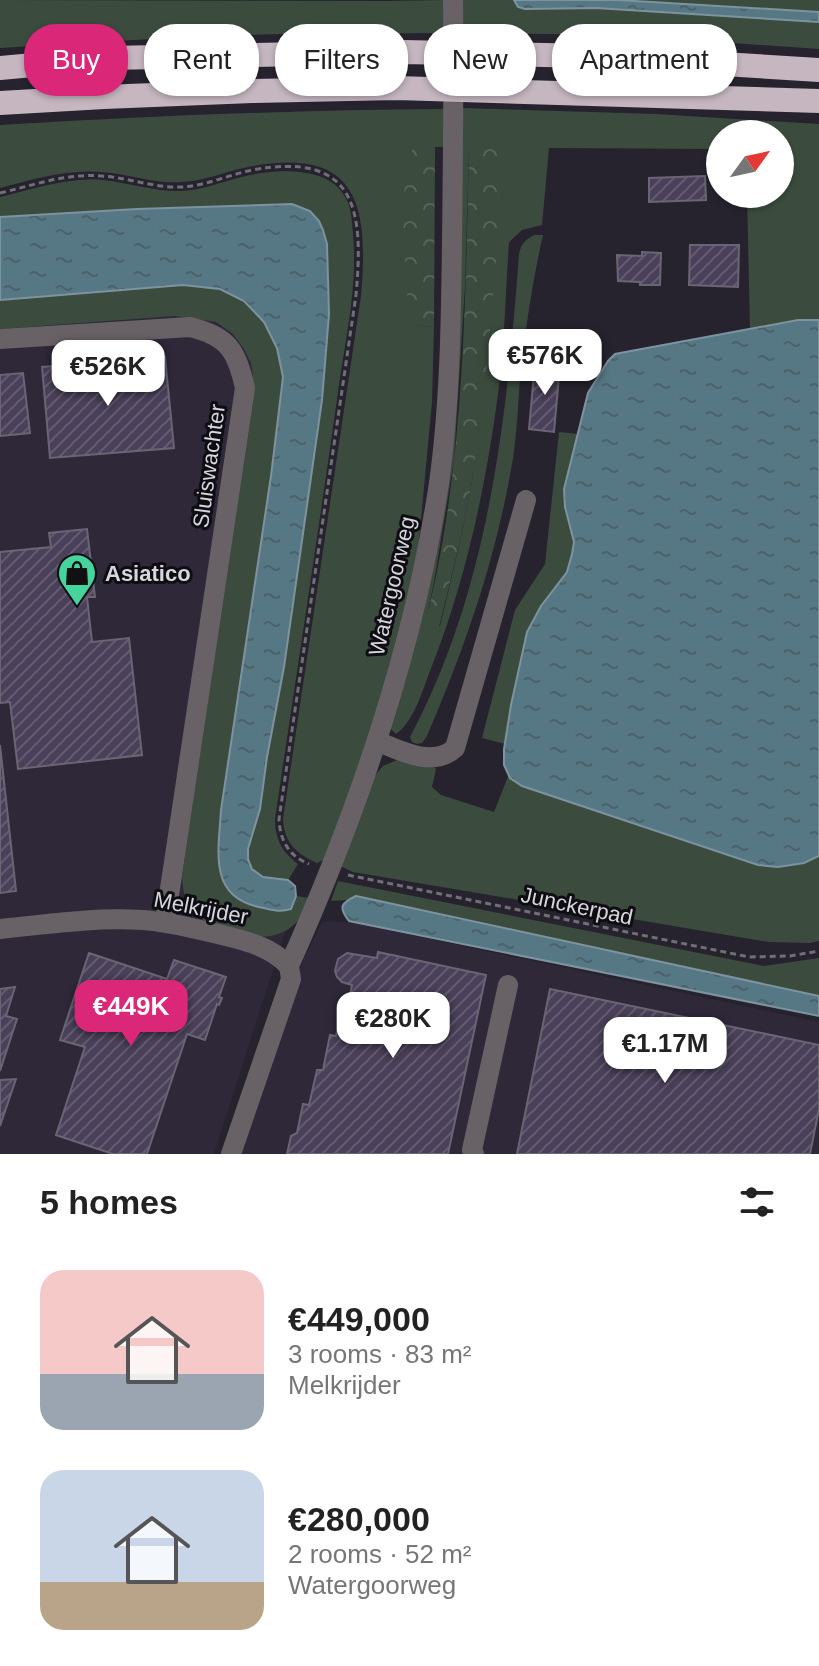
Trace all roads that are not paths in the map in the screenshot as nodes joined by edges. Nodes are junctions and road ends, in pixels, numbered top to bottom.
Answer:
1 (453, 5) edge
2 (0, 68) edge
3 (819, 70) edge
4 (819, 101) edge
5 (0, 103) edge
6 (0, 339) edge
7 (526, 500) dead end
8 (377, 741) junction
9 (165, 922) junction
10 (0, 929) edge
11 (289, 966) junction
12 (508, 985) dead end
13 (231, 1154) edge
14 (474, 1154) edge

1 - 8 street, Watergoorweg
2 - 3 highway
4 - 5 highway
6 - 9 street, Sluiswachter
7 - 8 street
8 - 11 street, Watergoorweg
9 - 10 street, Melkrijder
9 - 11 street, Melkrijder
11 - 13 street, Watergoorweg
12 - 14 street

